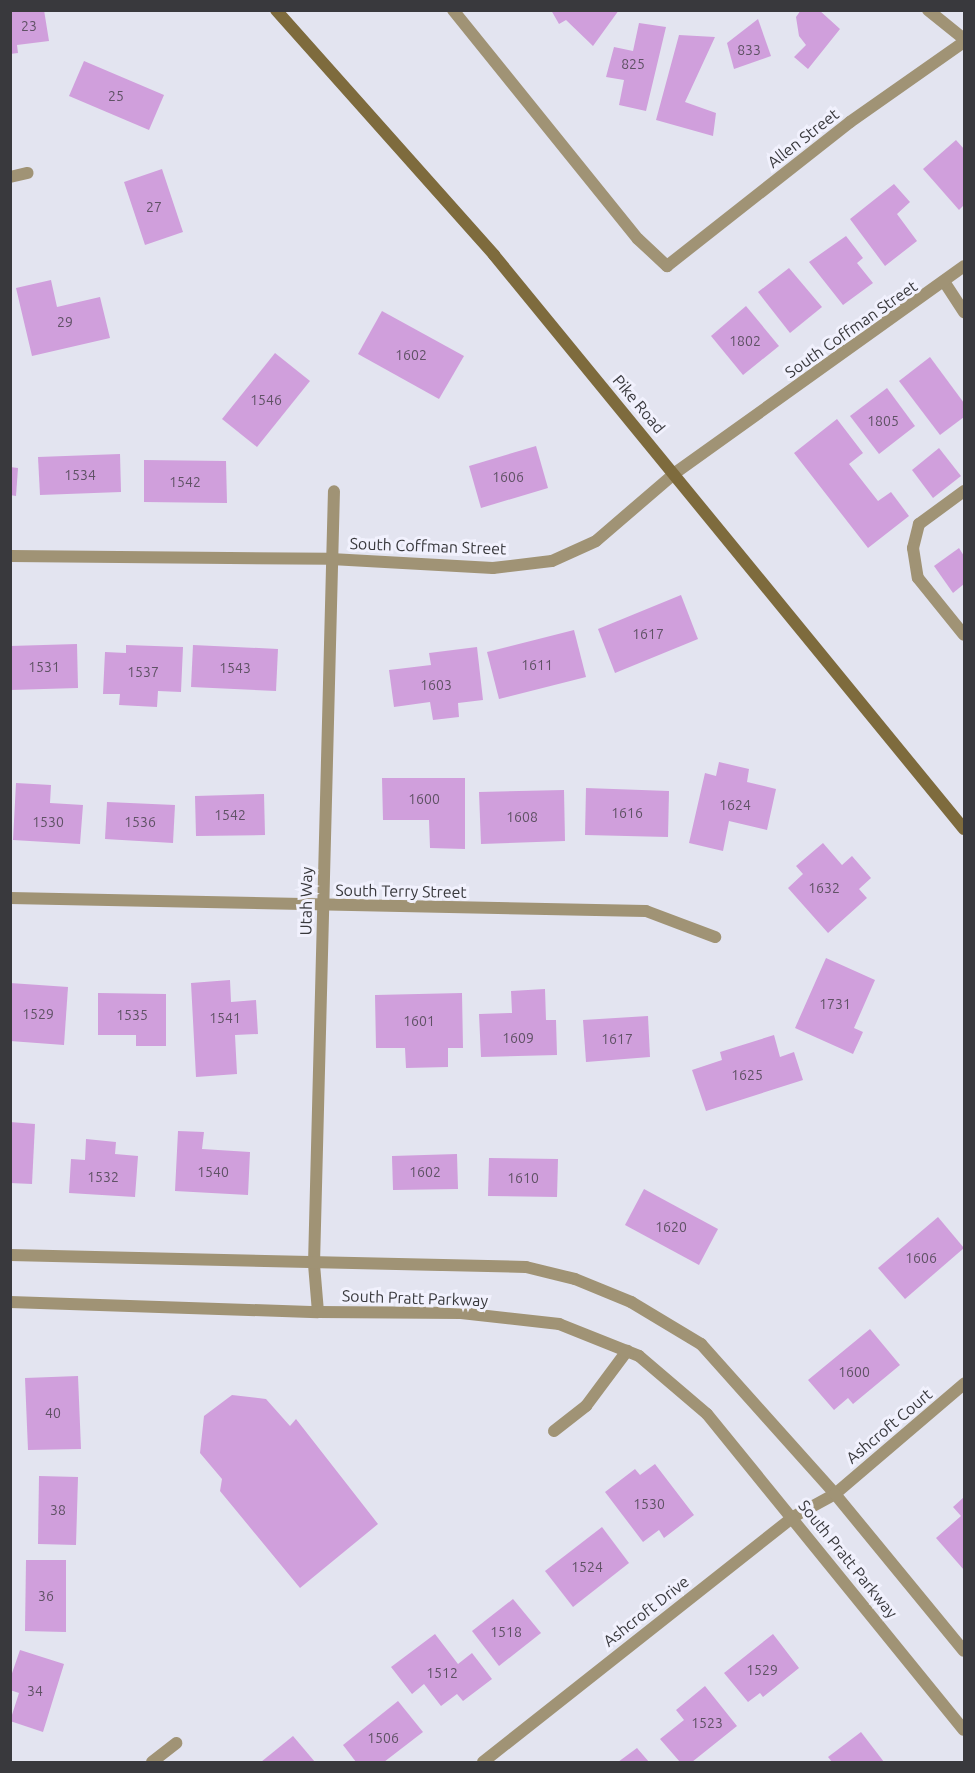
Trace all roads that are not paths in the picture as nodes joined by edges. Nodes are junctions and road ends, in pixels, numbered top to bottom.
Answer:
1 (276, 10) edge
2 (453, 10) edge
3 (927, 10) edge
4 (964, 40) edge
5 (28, 173) dead end
6 (10, 177) edge
7 (964, 266) edge
8 (945, 284) junction
9 (964, 312) edge
10 (675, 473) junction
11 (334, 491) dead end
12 (964, 491) edge
13 (10, 556) edge
14 (331, 559) junction
15 (964, 635) edge
16 (964, 829) edge
17 (10, 898) edge
18 (323, 906) junction
19 (716, 937) dead end
20 (10, 1255) edge
21 (314, 1264) junction
22 (10, 1302) edge
23 (318, 1312) junction
24 (627, 1351) junction
25 (964, 1384) edge
26 (554, 1431) dead end
27 (835, 1494) junction
28 (793, 1517) junction
29 (964, 1651) edge
30 (964, 1730) edge
31 (176, 1743) dead end
32 (152, 1762) edge
33 (483, 1762) edge

1 - 10 main road, Pike Road
2 - 4 street, Allen Street
3 - 4 street
5 - 6 street
7 - 8 street, South Coffman Street
8 - 9 street
8 - 10 street, South Coffman Street
10 - 14 street, South Coffman Street
10 - 16 main road, Pike Road
11 - 14 street, Utah Way
12 - 15 street
13 - 14 street, South Coffman Street
14 - 18 street, Utah Way
17 - 18 street, South Terry Street
18 - 19 street, South Terry Street
18 - 21 street, Utah Way
20 - 21 street, South Pratt Parkway
21 - 23 street, Utah Way
21 - 27 street, South Pratt Parkway
22 - 23 street, South Pratt Parkway
23 - 24 street, South Pratt Parkway
24 - 26 street
24 - 28 street, South Pratt Parkway
25 - 27 street, Ashcroft Court
27 - 28 street, Ashcroft Drive
27 - 29 street, South Pratt Parkway
28 - 30 street, South Pratt Parkway
28 - 33 street, Ashcroft Drive
31 - 32 street

